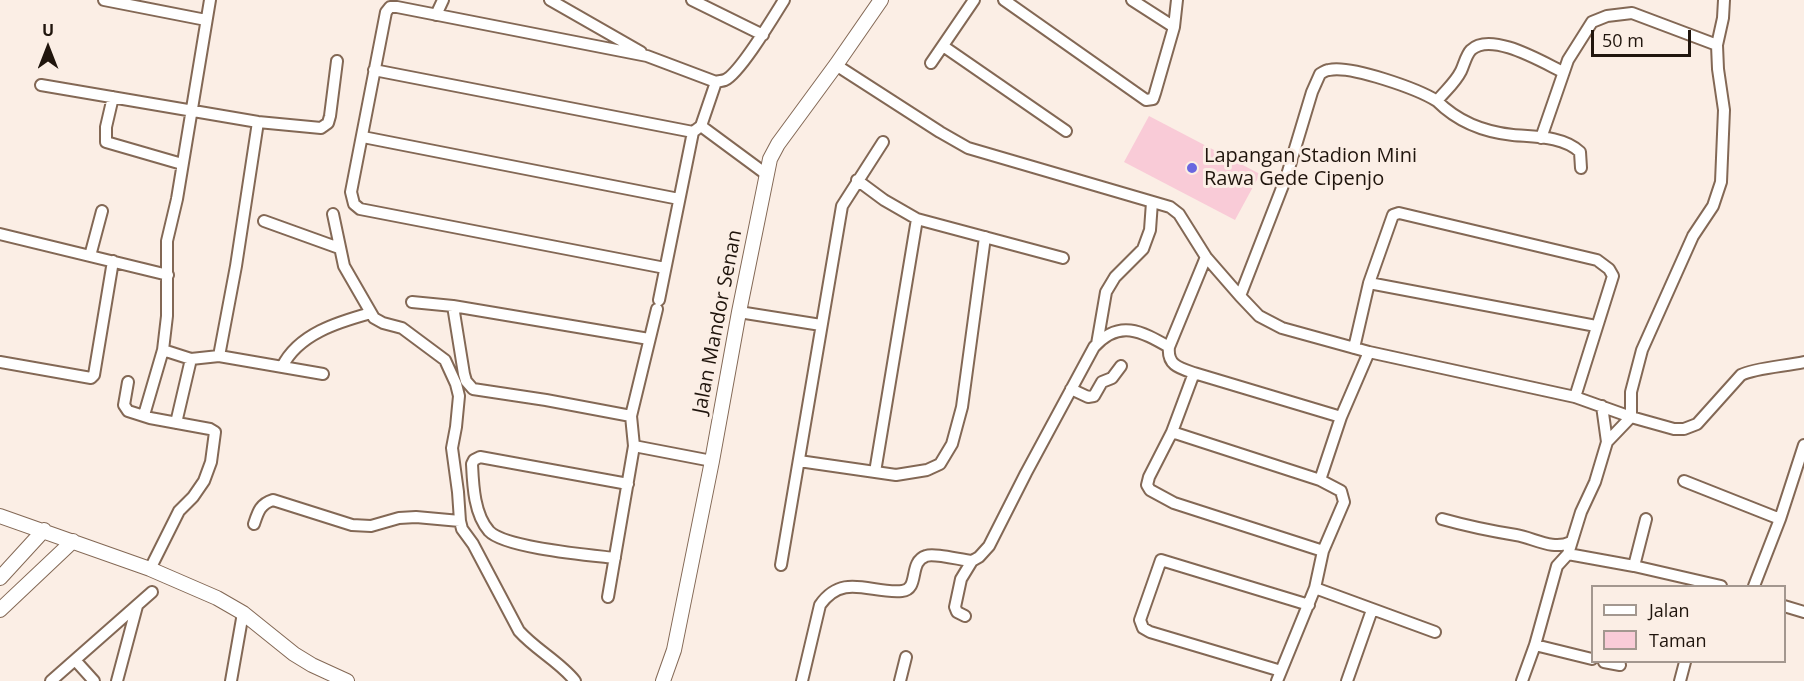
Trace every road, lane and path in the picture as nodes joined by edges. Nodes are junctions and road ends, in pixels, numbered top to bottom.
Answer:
1 (104, 0) edge
2 (210, 0) edge
3 (442, 0) edge
4 (550, 0) edge
5 (692, 0) edge
6 (784, 0) edge
7 (881, 0) edge
8 (974, 0) edge
9 (1004, 0) edge
10 (1132, 0) edge
11 (1177, 0) edge
12 (1724, 0) edge
13 (436, 15) junction
14 (206, 20) junction
15 (1174, 27) junction
16 (763, 35) junction
17 (1717, 45) junction
18 (943, 46) junction
19 (647, 56) junction
20 (337, 61) dead end
21 (931, 63) dead end
22 (836, 65) junction
23 (374, 70) junction
24 (1563, 72) junction
25 (716, 81) junction
26 (41, 85) dead end
27 (113, 98) junction
28 (1437, 101) junction
29 (191, 111) junction
30 (258, 122) junction
31 (697, 129) junction
32 (1066, 131) dead end
33 (363, 136) junction
34 (1541, 138) junction
35 (883, 142) dead end
36 (182, 165) junction
37 (1581, 168) dead end
38 (766, 174) junction
39 (857, 180) junction
40 (679, 199) junction
41 (1152, 202) junction
42 (102, 211) dead end
43 (333, 214) dead end
44 (917, 219) junction
45 (264, 222) dead end
46 (0, 234) edge
47 (986, 237) junction
48 (339, 248) junction
49 (90, 256) junction
50 (1206, 257) junction
51 (1063, 258) dead end
52 (113, 261) junction
53 (665, 268) junction
54 (168, 275) junction
55 (1369, 283) junction
56 (1240, 296) junction
57 (412, 302) dead end
58 (453, 306) junction
59 (739, 312) junction
60 (371, 313) junction
61 (821, 325) junction
62 (1596, 326) junction
63 (649, 339) junction
64 (1097, 344) junction
65 (1169, 347) junction
66 (1354, 348) junction
67 (163, 350) junction
68 (1369, 352) junction
69 (219, 356) junction
70 (190, 359) junction
71 (0, 362) edge
72 (1804, 362) edge
73 (1121, 366) dead end
74 (282, 367) junction
75 (324, 374) dead end
76 (1194, 374) junction
77 (128, 382) dead end
78 (1071, 389) junction
79 (1575, 397) junction
80 (1602, 406) junction
81 (144, 415) junction
82 (631, 416) junction
83 (1341, 417) junction
84 (1631, 417) junction
85 (176, 423) junction
86 (1172, 432) junction
87 (1607, 442) junction
88 (1804, 445) edge
89 (634, 446) junction
90 (712, 461) junction
91 (800, 461) junction
92 (875, 472) junction
93 (1320, 480) junction
94 (1684, 481) dead end
95 (628, 484) junction
96 (0, 516) edge
97 (1442, 519) dead end
98 (1646, 519) dead end
99 (1780, 519) junction
100 (459, 520) junction
101 (254, 525) dead end
102 (44, 531) junction
103 (73, 541) junction
104 (1571, 542) junction
105 (1323, 551) junction
106 (1568, 554) junction
107 (615, 558) junction
108 (972, 561) junction
109 (781, 565) dead end
110 (1634, 566) junction
111 (150, 569) junction
112 (0, 578) edge
113 (1715, 585) edge
114 (1754, 585) edge
115 (1315, 588) junction
116 (152, 592) dead end
117 (608, 597) dead end
118 (138, 605) junction
119 (1309, 605) junction
120 (1786, 606) edge
121 (0, 610) edge
122 (1372, 610) junction
123 (1804, 612) edge
124 (243, 613) junction
125 (965, 616) dead end
126 (1435, 632) dead end
127 (1535, 645) junction
128 (906, 657) dead end
129 (1591, 659) edge
130 (75, 660) junction
131 (1609, 663) edge
132 (1685, 663) edge
133 (1620, 665) dead end
134 (1279, 676) edge
135 (51, 681) edge
136 (94, 681) edge
137 (117, 681) edge
138 (231, 681) edge
139 (347, 681) edge
140 (575, 681) edge
141 (663, 681) edge
142 (802, 681) edge
143 (900, 681) edge
144 (1347, 681) edge
145 (1522, 681) edge
146 (1680, 681) edge

1 - 14 street
2 - 14 street
3 - 13 street
4 - 19 street
5 - 16 street
6 - 16 street
7 - 22 street, Jalan Mandor Senan
8 - 18 street
9 - 15 street
10 - 15 street
11 - 15 street
12 - 17 street
13 - 19 street
13 - 23 street
14 - 29 street
16 - 25 street
17 - 24 street
17 - 84 street
18 - 21 street
18 - 32 street
19 - 25 street
20 - 30 street
22 - 38 street, Jalan Mandor Senan
22 - 41 street
23 - 31 street
23 - 33 street
24 - 28 street
24 - 34 street
25 - 31 street
26 - 27 street
27 - 29 street
27 - 36 street
28 - 34 street
28 - 56 street
29 - 30 street
29 - 36 street
30 - 69 street
31 - 38 street
31 - 40 street
33 - 40 street
33 - 53 street
34 - 37 street
35 - 39 street
36 - 54 street
38 - 59 street, Jalan Mandor Senan
39 - 44 street
39 - 61 street
40 - 53 street
41 - 50 street
41 - 64 street
42 - 49 street
43 - 48 street
44 - 47 street
44 - 92 street
45 - 48 street
46 - 49 street
47 - 51 street
47 - 92 street
48 - 60 street
49 - 52 street
50 - 56 street
50 - 65 street
52 - 54 street
52 - 71 street
53 - 63 street
54 - 67 street
55 - 62 street
55 - 62 street
55 - 66 street
56 - 66 street
57 - 58 street
58 - 63 street
58 - 82 street
59 - 61 street
59 - 90 street, Jalan Mandor Senan
60 - 74 street
60 - 100 street
61 - 91 street
62 - 79 street
63 - 82 street
64 - 65 street
64 - 78 street
65 - 76 street
66 - 68 street
67 - 70 street
67 - 81 street
68 - 79 street
68 - 83 street
69 - 70 street
69 - 74 street
70 - 85 street
72 - 84 street
73 - 78 street
74 - 75 street
76 - 83 street
76 - 86 street
77 - 81 street
78 - 108 street
79 - 80 street
80 - 84 street
80 - 87 street
81 - 85 street
82 - 89 street
83 - 93 street
84 - 87 street
85 - 111 street
86 - 93 street
86 - 105 street
87 - 104 street
88 - 99 street
89 - 90 street
89 - 95 street
90 - 141 street, Jalan Mandor Senan
91 - 92 street
91 - 109 street
93 - 105 street
94 - 99 street
95 - 107 street
95 - 107 street
96 - 102 street
97 - 104 street
98 - 110 street
99 - 114 street
100 - 101 street
100 - 140 street
102 - 103 street
102 - 112 street
103 - 111 street
103 - 121 street
104 - 106 street
105 - 115 street
106 - 110 street
106 - 127 street
107 - 117 street
108 - 125 street
108 - 142 street
110 - 113 street
111 - 124 street
115 - 119 street
115 - 122 street
116 - 118 street
118 - 130 street
118 - 137 street
119 - 134 street
119 - 134 street
120 - 123 street
122 - 126 street
122 - 144 street
124 - 138 street
124 - 139 street
127 - 129 street
127 - 145 street
128 - 143 street
130 - 135 street
130 - 136 street
131 - 133 street
132 - 146 street

